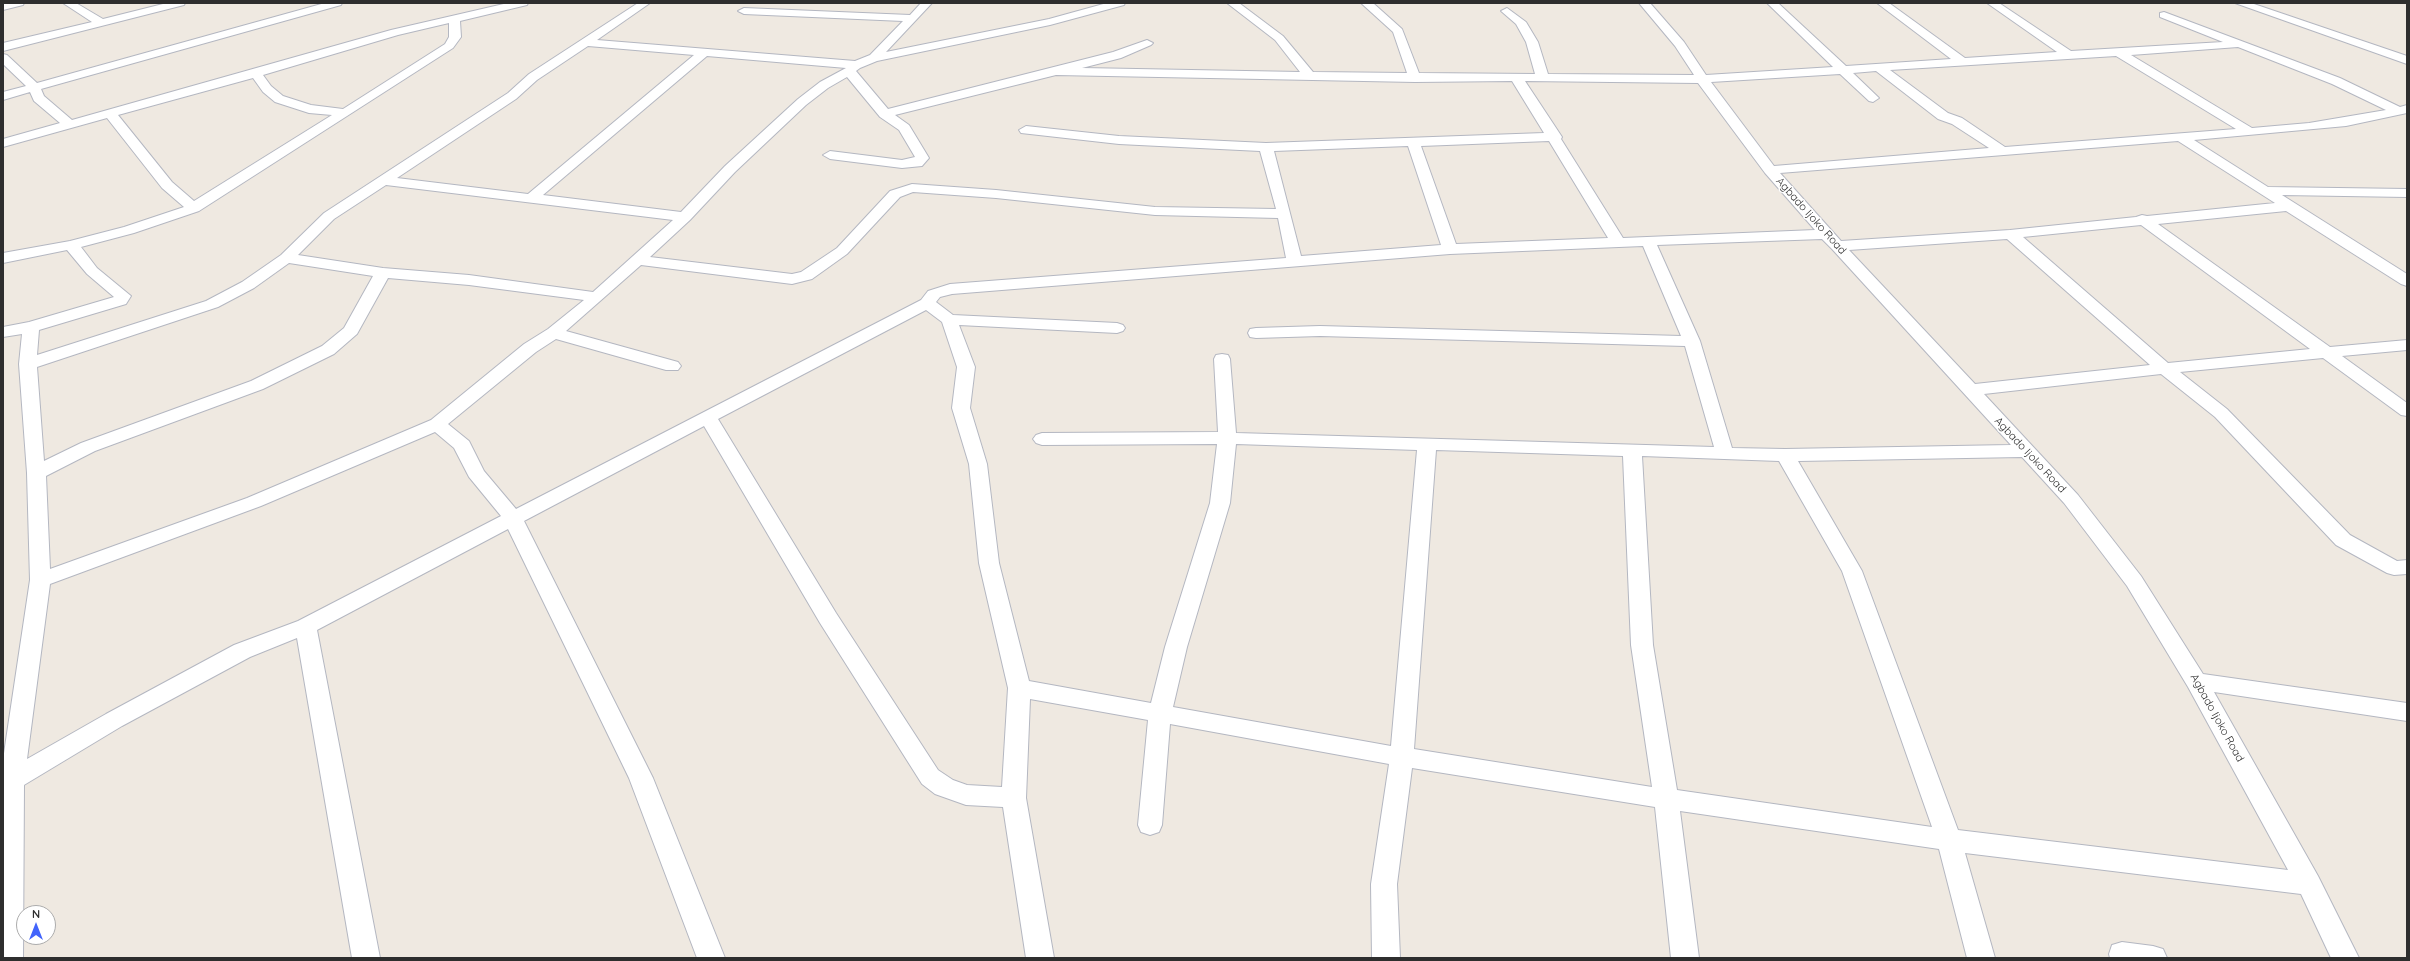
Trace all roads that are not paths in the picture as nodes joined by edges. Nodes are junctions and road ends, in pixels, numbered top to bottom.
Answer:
1 (19, 3) edge
2 (68, 3) edge
3 (180, 3) edge
4 (337, 3) edge
5 (523, 3) edge
6 (645, 3) edge
7 (927, 3) edge
8 (1120, 3) edge
9 (1232, 3) edge
10 (1366, 3) edge
11 (1644, 3) edge
12 (1772, 3) edge
13 (1882, 3) edge
14 (1992, 3) edge
15 (2240, 3) edge
16 (3, 7) edge
17 (744, 11) dead end
18 (1507, 11) dead end
19 (2164, 15) dead end
20 (911, 18) junction
21 (454, 19) junction
22 (102, 23) junction
23 (584, 42) junction
24 (1147, 43) dead end
25 (2238, 44) junction
26 (3, 47) edge
27 (704, 52) junction
28 (2118, 52) junction
29 (2067, 54) junction
30 (3, 58) edge
31 (874, 58) junction
32 (2407, 60) edge
33 (1962, 62) junction
34 (852, 68) junction
35 (1881, 69) junction
36 (1056, 71) junction
37 (1845, 71) junction
38 (256, 73) junction
39 (1310, 76) junction
40 (1415, 78) junction
41 (1517, 79) junction
42 (1543, 79) junction
43 (1702, 79) junction
44 (34, 86) junction
45 (3, 96) edge
46 (1873, 98) dead end
47 (2402, 110) edge
48 (109, 113) junction
49 (345, 113) junction
50 (885, 114) junction
51 (69, 124) junction
52 (1026, 130) dead end
53 (2247, 130) junction
54 (1555, 137) junction
55 (2180, 137) junction
56 (1413, 141) junction
57 (3, 143) edge
58 (1266, 147) junction
59 (2003, 152) junction
60 (830, 155) dead end
61 (1770, 170) junction
62 (383, 180) junction
63 (2266, 191) junction
64 (2407, 193) edge
65 (533, 197) junction
66 (2290, 206) junction
67 (194, 208) junction
68 (1284, 214) junction
69 (685, 216) junction
70 (2142, 219) junction
71 (2010, 234) junction
72 (1832, 240) junction
73 (1648, 241) junction
74 (1618, 242) junction
75 (71, 245) junction
76 (1450, 249) junction
77 (3, 258) edge
78 (286, 258) junction
79 (637, 260) junction
80 (1294, 261) junction
81 (383, 273) junction
82 (2407, 281) edge
83 (597, 297) junction
84 (927, 303) junction
85 (949, 320) junction
86 (31, 327) junction
87 (1117, 328) dead end
88 (3, 332) edge
89 (554, 333) junction
90 (1256, 333) dead end
91 (1692, 341) junction
92 (2407, 345) edge
93 (2329, 353) junction
94 (1222, 359) dead end
95 (28, 364) junction
96 (672, 366) dead end
97 (2166, 370) junction
98 (1970, 390) junction
99 (2407, 411) edge
100 (707, 416) junction
101 (437, 424) junction
102 (1227, 438) junction
103 (1042, 439) dead end
104 (1427, 445) junction
105 (1632, 451) junction
106 (2027, 451) junction
107 (1725, 454) junction
108 (1785, 455) junction
109 (36, 473) junction
110 (512, 517) junction
111 (2407, 567) edge
112 (40, 580) junction
113 (306, 626) junction
114 (2196, 681) junction
115 (1019, 688) junction
116 (1160, 712) junction
117 (2407, 712) edge
118 (1402, 757) junction
119 (7, 783) edge
120 (1014, 798) junction
121 (1667, 799) junction
122 (1150, 825) dead end
123 (1949, 840) junction
124 (2309, 884) junction
125 (2122, 954) dead end
126 (9, 958) edge
127 (366, 958) edge
128 (711, 958) edge
129 (1040, 958) edge
130 (1386, 958) edge
131 (1685, 958) edge
132 (1981, 958) edge
133 (2153, 958) edge
134 (2345, 958) edge

1 - 16 street
2 - 22 street
3 - 22 street
4 - 44 street
5 - 21 street
6 - 23 street
7 - 20 street
8 - 31 street
9 - 39 street
10 - 40 street
11 - 43 street, Agbado Ijoko Road
12 - 37 street
13 - 33 street
14 - 29 street
15 - 32 street
17 - 20 street
18 - 42 street
19 - 25 street
20 - 31 street
21 - 38 street
21 - 49 street
22 - 26 street
23 - 27 street
23 - 62 street
24 - 36 street
25 - 28 street
25 - 47 street
27 - 34 street
27 - 65 street
28 - 29 street
28 - 53 street
29 - 33 street
30 - 44 street
31 - 34 street
33 - 35 street
34 - 50 street
34 - 69 street
35 - 37 street
35 - 59 street
36 - 39 street
36 - 50 street
37 - 43 street
37 - 46 street
38 - 48 street
38 - 49 street
39 - 40 street
40 - 41 street
41 - 42 street
41 - 54 street
42 - 43 street
43 - 61 street, Agbado Ijoko Road
44 - 45 street
44 - 51 street
47 - 53 street
48 - 51 street
48 - 67 street
49 - 67 street
50 - 60 street
51 - 57 street
52 - 58 street
53 - 55 street
54 - 56 street
54 - 74 street
55 - 59 street
55 - 63 street
56 - 58 street
56 - 76 street
58 - 68 street
59 - 61 street
61 - 72 street, Agbado Ijoko Road
62 - 65 street
62 - 78 street
63 - 64 street
63 - 66 street
65 - 69 street
66 - 70 street
66 - 82 street
67 - 75 street
68 - 79 street
68 - 80 street
69 - 79 street
70 - 71 street
70 - 93 street
71 - 72 street
71 - 97 street
72 - 73 street
72 - 98 street, Agbado Ijoko Road
73 - 74 street
73 - 91 street
74 - 76 street
75 - 77 street
75 - 86 street
76 - 80 street
78 - 81 street
78 - 95 street
79 - 83 street
80 - 84 street
81 - 83 street
81 - 109 street
83 - 89 street
84 - 85 street
84 - 100 street
85 - 87 street
85 - 115 street
86 - 88 street
86 - 95 street
89 - 96 street
89 - 101 street
90 - 91 street
91 - 107 street
92 - 93 street
93 - 97 street
93 - 99 street
94 - 102 street
95 - 109 street
97 - 98 street
97 - 111 street
98 - 106 street, Agbado Ijoko Road
100 - 110 street
100 - 120 street
101 - 110 street
101 - 112 street
102 - 103 street
102 - 104 street
102 - 116 street
104 - 105 street
104 - 118 street
105 - 107 street
105 - 121 street
106 - 108 street
106 - 114 street, Agbado Ijoko Road
107 - 108 street
108 - 123 street
109 - 112 street
110 - 113 street
110 - 128 street
112 - 119 street
113 - 119 street
113 - 127 street
114 - 117 street
114 - 124 street, Agbado Ijoko Road
115 - 116 street
115 - 120 street
116 - 118 street
116 - 122 street
118 - 121 street
118 - 130 street
119 - 126 street
120 - 129 street
121 - 123 street
121 - 131 street
123 - 124 street
123 - 132 street
124 - 134 street, Agbado Ijoko Road
125 - 133 street

